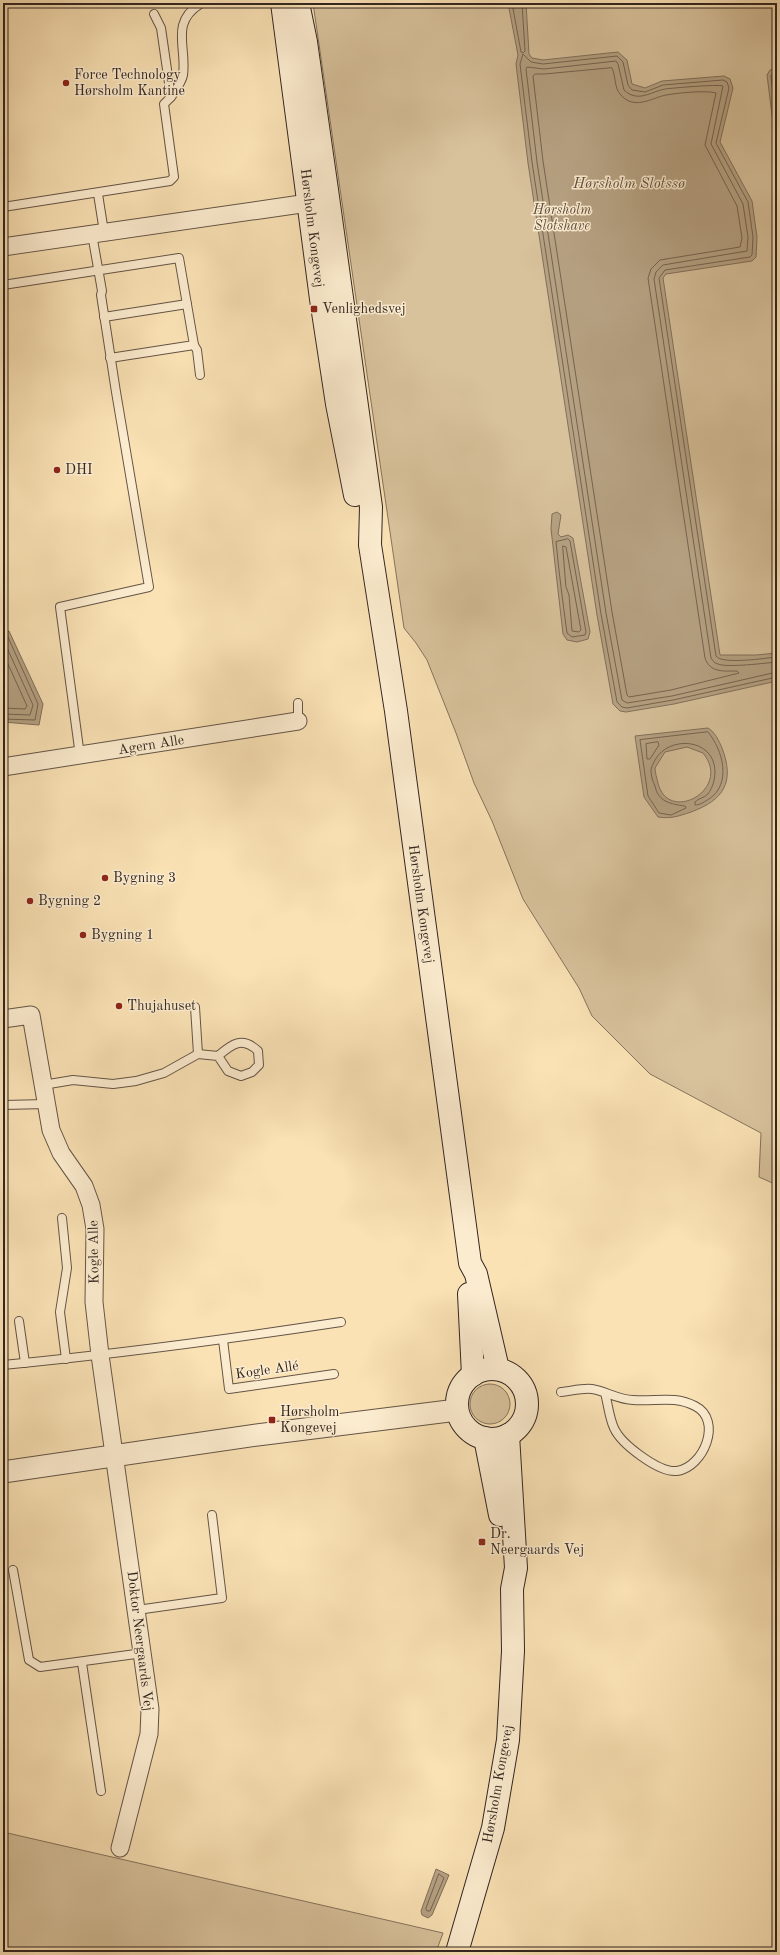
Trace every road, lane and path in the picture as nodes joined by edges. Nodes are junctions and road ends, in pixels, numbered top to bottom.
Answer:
1 (282, 3) edge
2 (298, 3) edge
3 (200, 4) dead end
4 (154, 14) dead end
5 (171, 97) junction
6 (328, 190) junction
7 (98, 194) junction
8 (308, 203) junction
9 (3, 207) edge
10 (98, 233) junction
11 (3, 247) edge
12 (98, 269) junction
13 (3, 285) edge
14 (187, 304) junction
15 (104, 316) junction
16 (194, 345) junction
17 (110, 358) junction
18 (200, 375) dead end
19 (356, 397) junction
20 (370, 546) junction
21 (298, 703) dead end
22 (298, 722) joint
23 (80, 756) junction
24 (3, 767) edge
25 (195, 1008) dead end
26 (3, 1019) edge
27 (198, 1054) junction
28 (218, 1056) junction
29 (43, 1085) junction
30 (47, 1104) junction
31 (3, 1105) edge
32 (62, 1218) dead end
33 (470, 1263) junction
34 (19, 1321) dead end
35 (341, 1322) dead end
36 (223, 1340) junction
37 (100, 1355) junction
38 (66, 1359) junction
39 (25, 1363) junction
40 (3, 1365) edge
41 (498, 1370) junction
42 (334, 1374) dead end
43 (472, 1374) junction
44 (561, 1392) dead end
45 (605, 1393) junction
46 (457, 1410) junction
47 (508, 1435) junction
48 (485, 1438) junction
49 (115, 1456) junction
50 (3, 1472) edge
51 (212, 1515) dead end
52 (13, 1570) dead end
53 (512, 1589) junction
54 (137, 1610) junction
55 (143, 1653) junction
56 (82, 1663) junction
57 (101, 1791) dead end
58 (120, 1848) dead end
59 (457, 1952) edge

1 - 8 main road, Hørsholm Kongevej
2 - 6 main road, Hørsholm Kongevej
3 - 5 lane
4 - 5 lane
5 - 7 lane
6 - 8 street
6 - 19 main road, Hørsholm Kongevej
7 - 9 lane
7 - 10 lane
8 - 10 street
8 - 19 main road
8 - 20 main road, Hørsholm Kongevej
10 - 11 street
10 - 12 lane
12 - 13 lane
12 - 14 lane
12 - 15 lane
14 - 15 lane
14 - 16 lane
15 - 17 lane
16 - 17 lane
16 - 18 lane
17 - 23 lane
19 - 20 main road, Hørsholm Kongevej
20 - 33 main road, Hørsholm Kongevej
21 - 22 lane
22 - 23 street, Agern Alle
23 - 24 street, Agern Alle
25 - 27 lane
26 - 29 street, Kogle Alle
27 - 28 lane
27 - 29 lane
28 - 28 lane
29 - 30 street, Kogle Alle
30 - 31 lane
30 - 37 street, Kogle Alle
32 - 38 lane
33 - 41 main road, Hørsholm Kongevej
33 - 43 main road, Hørsholm Kongevej
34 - 39 lane
35 - 36 lane
36 - 37 lane
36 - 42 lane, Kogle Allé
37 - 38 lane
37 - 49 street, Kogle Alle
38 - 39 lane
39 - 40 lane
41 - 43 main road
41 - 47 main road
43 - 46 main road
44 - 45 lane
45 - 45 lane
46 - 48 main road
46 - 49 street
47 - 48 main road
47 - 53 main road, Hørsholm Kongevej
48 - 53 main road, Hørsholm Kongevej
49 - 50 street
49 - 54 street, Doktor Neergaards Vej
51 - 54 lane
52 - 56 lane
53 - 59 main road, Hørsholm Kongevej
54 - 55 street, Doktor Neergaards Vej
55 - 56 lane
55 - 58 street, Doktor Neergaards Vej
56 - 57 lane

